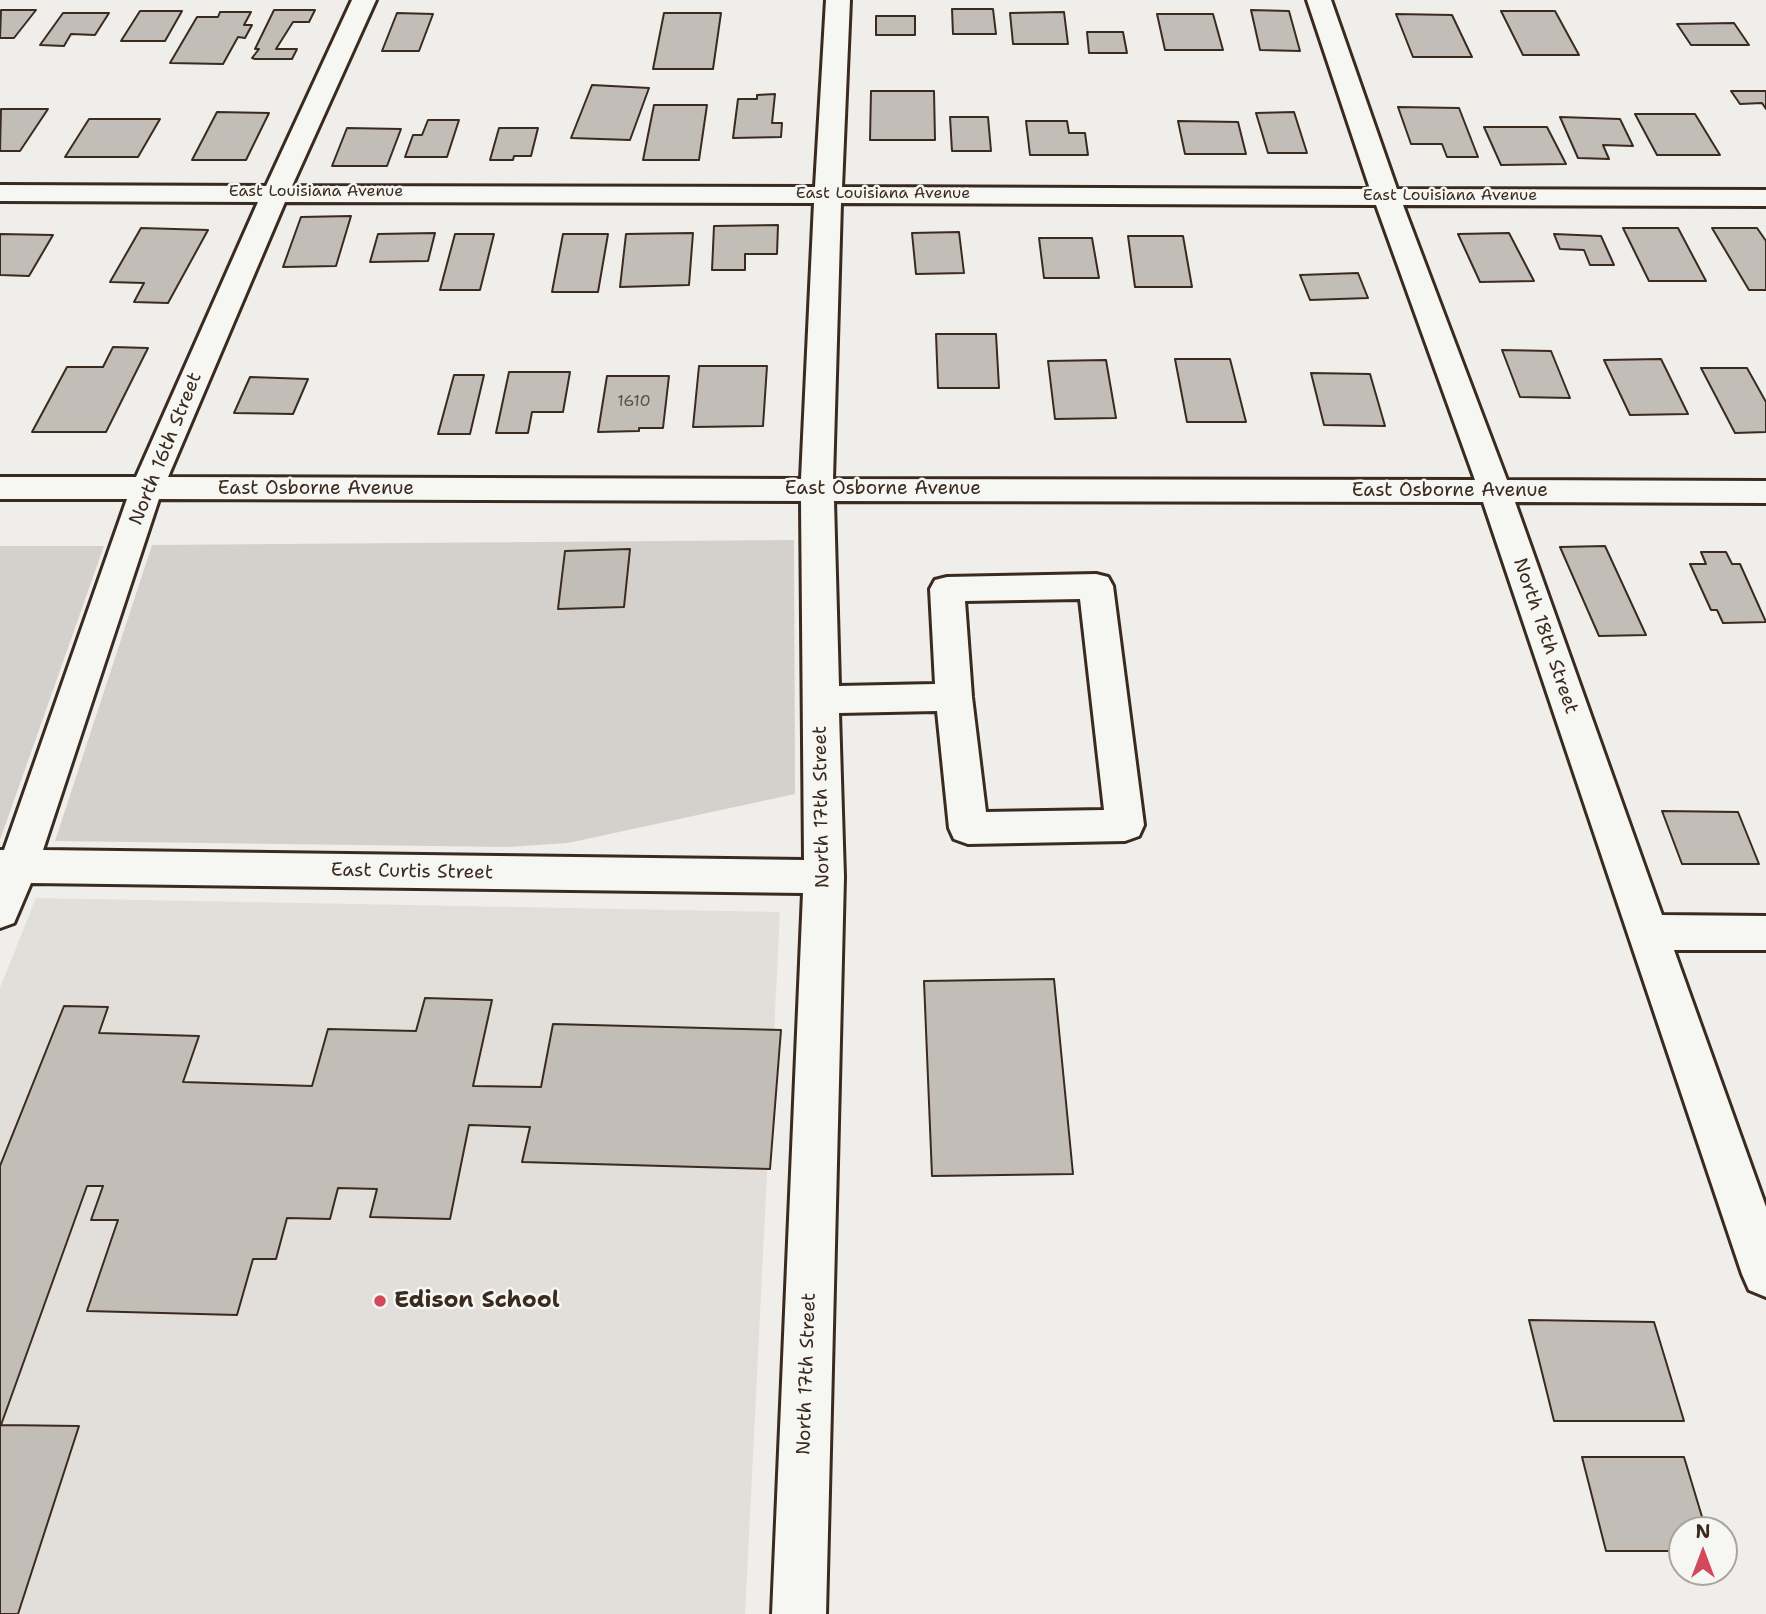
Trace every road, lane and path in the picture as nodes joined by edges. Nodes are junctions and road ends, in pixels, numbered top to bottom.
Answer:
1 (364, 0) edge
2 (838, 0) edge
3 (1319, 0) edge
4 (276, 192) junction
5 (0, 193) edge
6 (828, 194) junction
7 (1386, 196) junction
8 (1766, 198) edge
9 (0, 488) edge
10 (147, 488) junction
11 (817, 489) junction
12 (1495, 491) junction
13 (1766, 492) edge
14 (954, 697) junction
15 (821, 700) junction
16 (9, 866) edge
17 (824, 877) junction
18 (0, 911) edge
19 (1648, 932) junction
20 (1766, 933) edge
21 (1766, 1274) edge
22 (799, 1614) edge

1 - 4 street, North 16th Street
2 - 6 street, North 17th Street
3 - 7 street, North 18th Street
4 - 5 street, East Louisiana Avenue
4 - 6 street, East Louisiana Avenue
4 - 10 street, North 16th Street
6 - 7 street, East Louisiana Avenue
6 - 11 street, North 17th Street
7 - 8 street, East Louisiana Avenue
7 - 12 street, North 18th Street
9 - 10 street, East Osborne Avenue
10 - 11 street, East Osborne Avenue
10 - 16 street, North 16th Street
11 - 12 street, East Osborne Avenue
11 - 15 street, North 17th Street
12 - 13 street, East Osborne Avenue
12 - 19 street, North 18th Street
14 - 14 street
14 - 15 street
15 - 17 street, North 17th Street
16 - 17 street, East Curtis Street
16 - 18 street, North 16th Street
17 - 22 street, North 17th Street
19 - 20 street
19 - 21 street, North 18th Street

